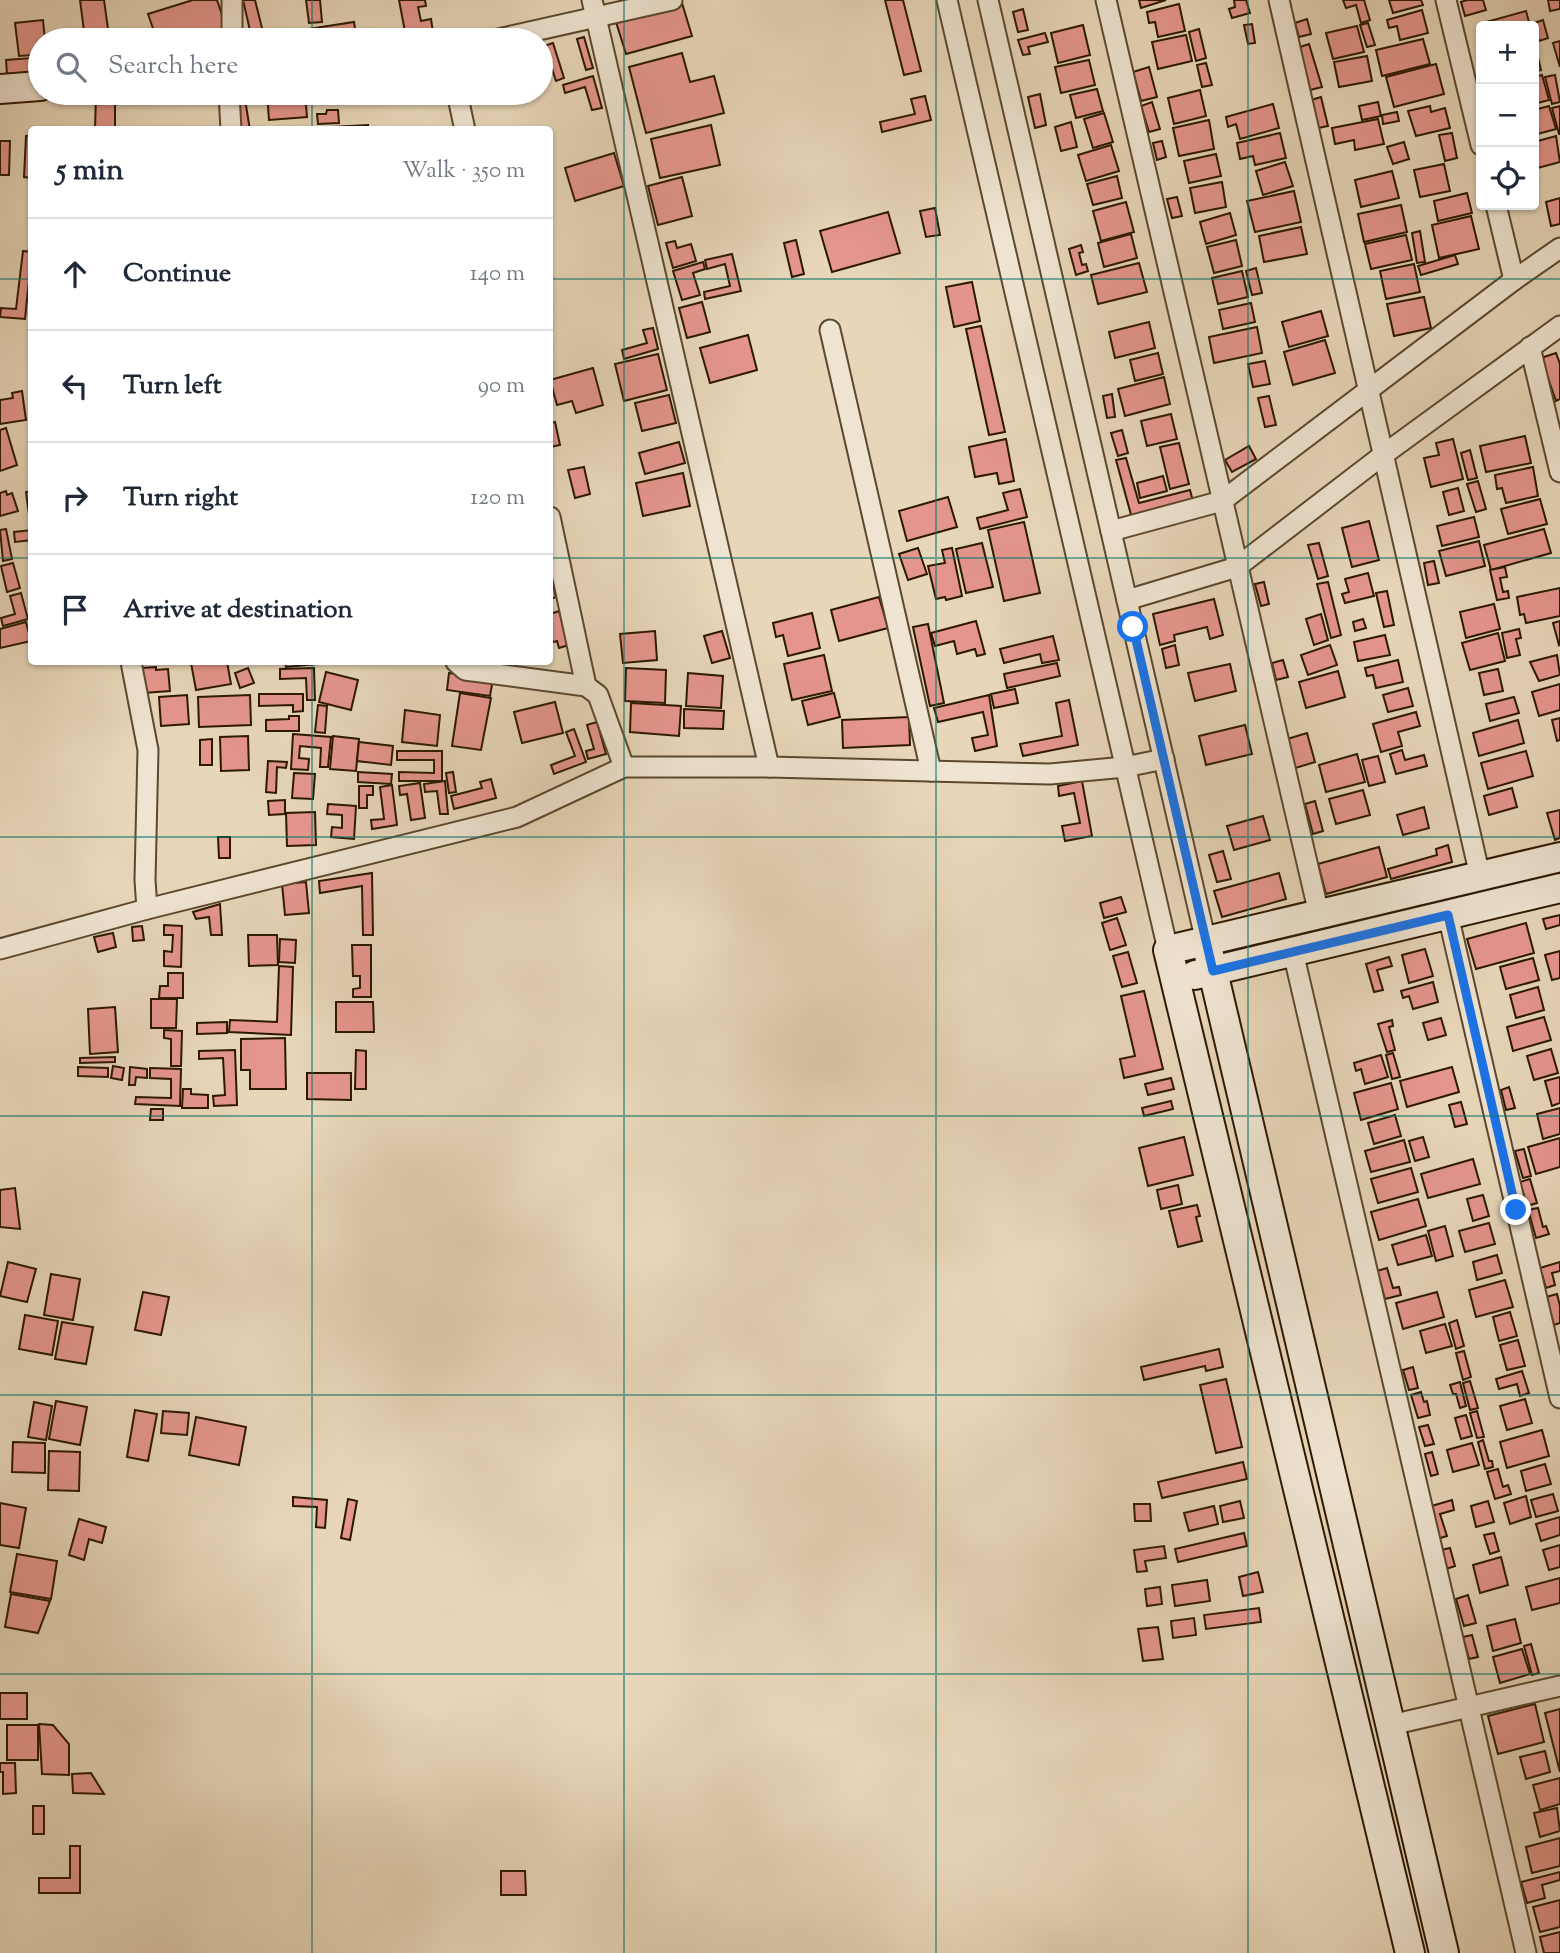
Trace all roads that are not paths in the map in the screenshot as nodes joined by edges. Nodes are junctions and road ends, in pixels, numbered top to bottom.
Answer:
1 (232, 0) edge
2 (673, 0) edge
3 (947, 0) edge
4 (988, 0) edge
5 (1106, 0) edge
6 (1279, 0) edge
7 (1446, 0) edge
8 (594, 8) edge
9 (232, 28) edge
10 (532, 28) edge
11 (28, 87) edge
12 (0, 89) edge
13 (230, 105) edge
14 (460, 105) edge
15 (1476, 124) edge
16 (231, 126) edge
17 (464, 126) edge
18 (1497, 210) edge
19 (1560, 248) edge
20 (1514, 280) junction
21 (1560, 326) edge
22 (830, 330) dead end
23 (1530, 346) junction
24 (1368, 390) junction
25 (1383, 455) junction
26 (1560, 472) edge
27 (1222, 501) junction
28 (553, 531) edge
29 (1111, 531) junction
30 (1237, 567) junction
31 (1127, 600) junction
32 (132, 665) edge
33 (459, 665) edge
34 (586, 686) junction
35 (1164, 759) junction
36 (769, 766) junction
37 (624, 767) junction
38 (1125, 767) junction
39 (931, 771) junction
40 (1560, 857) edge
41 (1480, 876) junction
42 (1560, 888) edge
43 (147, 909) junction
44 (1319, 914) junction
45 (1448, 915) junction
46 (1206, 942) junction
47 (0, 949) edge
48 (1168, 950) junction
49 (1293, 952) junction
50 (1213, 971) junction
51 (1176, 981) junction
52 (1560, 1398) edge
53 (1560, 1686) edge
54 (1470, 1708) junction
55 (1391, 1726) junction
56 (1410, 1953) edge
57 (1444, 1953) edge
58 (1526, 1953) edge

1 - 9 street
2 - 8 street
3 - 38 street
4 - 29 street
5 - 27 street
6 - 24 street
7 - 15 street
8 - 10 street
8 - 36 street
11 - 12 street
13 - 16 street
14 - 17 street
18 - 20 street
19 - 20 street
20 - 24 street
21 - 23 street
22 - 39 street
23 - 25 street
23 - 26 street
24 - 25 street
24 - 27 street
25 - 30 street
25 - 41 street
27 - 29 street
27 - 30 street
28 - 34 street
29 - 31 street
30 - 31 street
30 - 44 street
31 - 35 street
32 - 43 street
33 - 34 street
34 - 37 street
35 - 38 street
35 - 46 street
36 - 37 street
36 - 39 street
37 - 43 street
38 - 39 street
38 - 48 street
40 - 41 street
41 - 44 street
42 - 45 street
43 - 47 street
44 - 46 street
45 - 49 street
45 - 52 street
46 - 48 street
46 - 50 street
48 - 51 street
49 - 50 street
49 - 54 street
50 - 51 street
50 - 55 street
51 - 56 street
53 - 54 street
54 - 55 street
54 - 58 street
55 - 57 street

